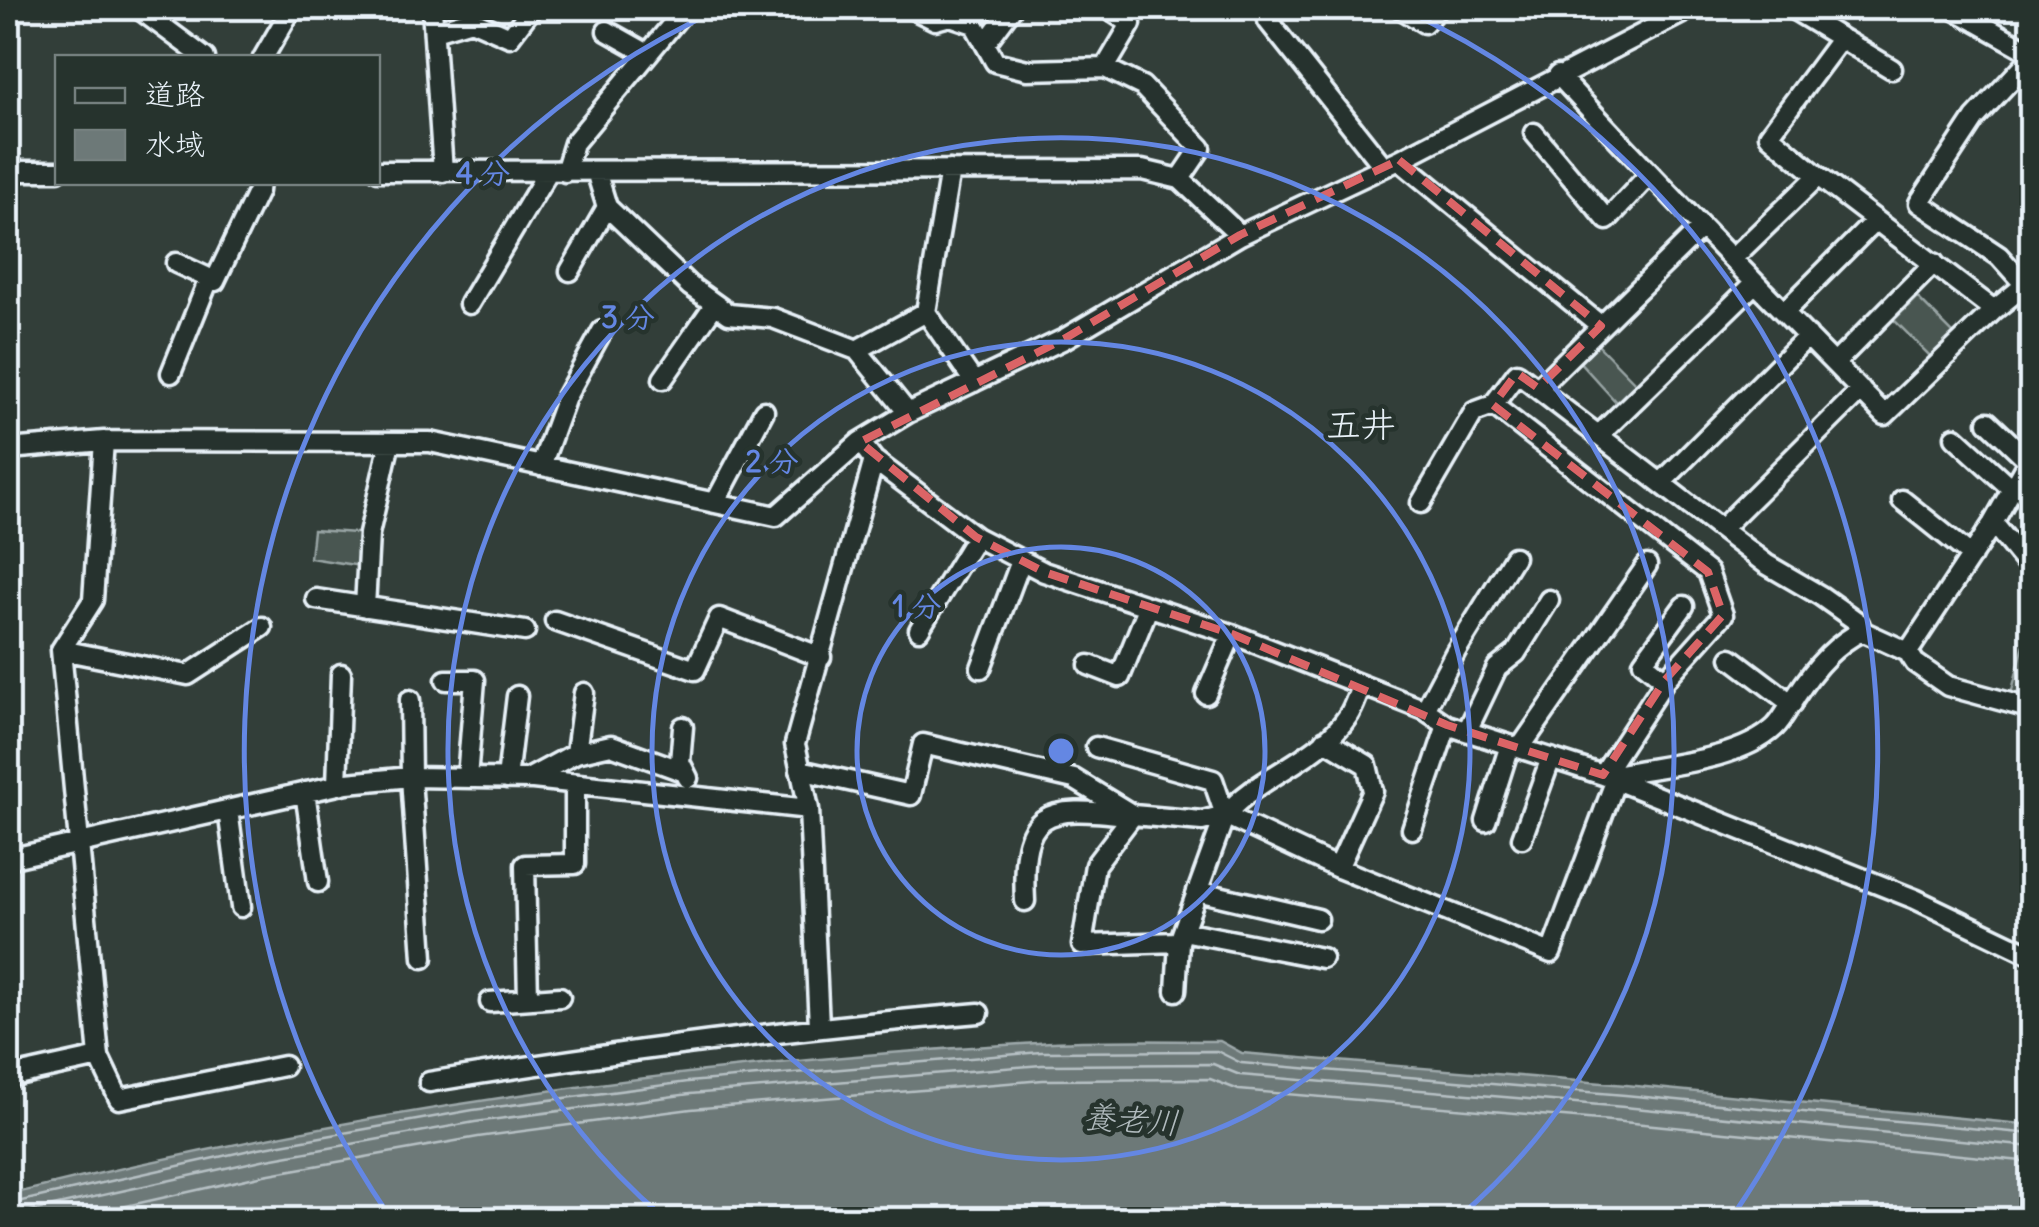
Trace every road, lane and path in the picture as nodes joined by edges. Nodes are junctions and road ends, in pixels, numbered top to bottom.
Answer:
1 (138, 8) edge
2 (292, 8) edge
3 (432, 8) edge
4 (532, 8) edge
5 (686, 8) edge
6 (910, 8) edge
7 (1012, 8) edge
8 (1107, 8) edge
9 (1278, 8) edge
10 (1400, 8) edge
11 (1438, 8) edge
12 (1692, 8) edge
13 (1791, 8) edge
14 (1952, 8) edge
15 (434, 30) junction
16 (607, 31) dead end
17 (1841, 38) junction
18 (986, 44) junction
19 (648, 54) junction
20 (201, 55) edge
21 (265, 55) edge
22 (2032, 55) edge
23 (1105, 68) junction
24 (1892, 69) dead end
25 (1558, 75) junction
26 (1534, 133) dead end
27 (1391, 163) junction
28 (950, 170) junction
29 (8, 171) edge
30 (55, 171) edge
31 (596, 171) junction
32 (380, 172) edge
33 (442, 172) junction
34 (557, 172) junction
35 (1650, 174) junction
36 (1818, 176) junction
37 (1180, 180) junction
38 (258, 185) edge
39 (607, 208) junction
40 (1875, 221) junction
41 (1700, 229) junction
42 (1240, 235) junction
43 (1733, 258) junction
44 (176, 263) dead end
45 (1934, 263) junction
46 (570, 271) dead end
47 (210, 278) junction
48 (1754, 284) junction
49 (2028, 287) edge
50 (469, 304) dead end
51 (716, 304) junction
52 (1994, 310) junction
53 (1785, 311) junction
54 (926, 312) junction
55 (1601, 326) junction
56 (602, 332) dead end
57 (1808, 336) junction
58 (857, 350) junction
59 (1836, 362) junction
60 (172, 373) dead end
61 (663, 379) dead end
62 (974, 382) junction
63 (1538, 388) junction
64 (1860, 390) junction
65 (1493, 405) junction
66 (764, 411) dead end
67 (908, 414) junction
68 (1988, 422) dead end
69 (1598, 436) junction
70 (1955, 437) dead end
71 (104, 442) junction
72 (390, 442) junction
73 (860, 442) junction
74 (8, 449) edge
75 (2030, 457) edge
76 (874, 460) junction
77 (542, 466) junction
78 (1661, 484) junction
79 (2012, 489) junction
80 (1902, 500) dead end
81 (714, 503) junction
82 (1421, 503) dead end
83 (1994, 522) junction
84 (1720, 530) junction
85 (976, 537) junction
86 (1514, 556) dead end
87 (1972, 556) junction
88 (1021, 560) junction
89 (1647, 566) dead end
90 (2031, 568) edge
91 (316, 599) dead end
92 (1549, 600) dead end
93 (365, 606) junction
94 (1684, 606) dead end
95 (1148, 608) junction
96 (555, 621) dead end
97 (262, 627) dead end
98 (919, 630) dead end
99 (525, 631) dead end
100 (1862, 631) junction
101 (1232, 634) junction
102 (61, 650) junction
103 (1908, 652) junction
104 (821, 657) junction
105 (1731, 658) dead end
106 (1089, 665) dead end
107 (981, 668) dead end
108 (341, 674) dead end
109 (446, 680) dead end
110 (1665, 680) junction
111 (1361, 686) junction
112 (584, 694) dead end
113 (1206, 694) dead end
114 (517, 696) dead end
115 (410, 700) dead end
116 (1792, 704) junction
117 (1425, 710) junction
118 (2032, 710) edge
119 (1447, 725) junction
120 (684, 727) dead end
121 (1467, 731) junction
122 (1325, 740) junction
123 (1515, 746) junction
124 (1096, 747) dead end
125 (576, 753) junction
126 (1550, 758) junction
127 (800, 770) junction
128 (685, 772) junction
129 (411, 777) junction
130 (467, 778) junction
131 (507, 778) junction
132 (1609, 778) junction
133 (527, 779) junction
134 (575, 784) junction
135 (338, 785) junction
136 (306, 792) junction
137 (696, 797) junction
138 (809, 809) junction
139 (228, 810) junction
140 (1132, 815) junction
141 (1225, 815) junction
142 (1486, 821) dead end
143 (1412, 829) dead end
144 (1522, 838) dead end
145 (80, 843) junction
146 (8, 859) edge
147 (1338, 868) junction
148 (318, 882) dead end
149 (1197, 891) junction
150 (1025, 901) dead end
151 (240, 907) dead end
152 (1318, 919) dead end
153 (1181, 936) junction
154 (2032, 955) edge
155 (423, 958) dead end
156 (1322, 958) dead end
157 (1176, 991) dead end
158 (560, 997) dead end
159 (528, 999) junction
160 (490, 1002) dead end
161 (979, 1013) dead end
162 (819, 1026) junction
163 (99, 1057) junction
164 (284, 1066) dead end
165 (8, 1078) edge
166 (429, 1082) dead end

1 - 20 street
2 - 21 street
3 - 15 street
4 - 15 street
5 - 19 street
6 - 18 street
7 - 18 street
8 - 23 street
9 - 27 street
10 - 11 street
12 - 25 street
13 - 17 street
14 - 22 street
15 - 33 street
16 - 19 street
17 - 24 street
17 - 36 street
18 - 23 street
19 - 34 street
22 - 49 street
23 - 37 street
25 - 27 street
25 - 35 street
26 - 35 street
27 - 42 street
27 - 55 street
28 - 31 street
28 - 37 street
28 - 54 street
29 - 30 street
31 - 34 street
31 - 39 street
32 - 33 street
33 - 34 street
34 - 50 street
35 - 41 street
36 - 40 street
36 - 43 street
37 - 42 street
38 - 47 street
39 - 46 street
39 - 51 street
40 - 45 street
40 - 53 street
41 - 43 street
41 - 55 street
42 - 62 street
43 - 48 street
44 - 47 street
45 - 52 street
45 - 59 street
47 - 60 street
48 - 53 street
48 - 69 street
49 - 52 street
51 - 58 street
51 - 61 street
52 - 64 street
53 - 57 street
54 - 58 street
54 - 62 street
55 - 63 street
56 - 77 street
57 - 59 street
57 - 78 street
58 - 67 street
59 - 64 street
62 - 67 street
63 - 65 street
63 - 69 street
64 - 84 street
65 - 82 street
65 - 110 street
66 - 81 street
67 - 73 street
68 - 75 street
69 - 78 street
70 - 79 street
71 - 72 street
71 - 74 street
71 - 102 street
72 - 77 street
72 - 93 street
73 - 76 street
73 - 81 street
75 - 79 street
76 - 85 street
76 - 104 street
77 - 81 street
78 - 84 street
79 - 83 street
80 - 87 street
83 - 87 street
83 - 90 street
84 - 100 street
85 - 88 street
85 - 98 street
86 - 117 street
87 - 103 street
88 - 95 street
88 - 107 street
89 - 123 street
91 - 93 street
92 - 121 street
93 - 99 street
94 - 110 street
95 - 101 street
95 - 106 street
96 - 104 street
97 - 102 street
100 - 103 street
100 - 116 street
101 - 111 street
101 - 113 street
102 - 145 street
103 - 118 street
104 - 127 street
105 - 116 street
108 - 135 street
109 - 130 street
110 - 132 street
111 - 117 street
111 - 122 street
112 - 125 street
114 - 131 street
115 - 129 street
116 - 132 street
117 - 119 street
119 - 121 street
119 - 143 street
120 - 128 street
121 - 123 street
122 - 141 street
122 - 147 street
123 - 126 street
123 - 142 street
124 - 141 street
125 - 128 street
125 - 133 street
126 - 132 street
126 - 144 street
127 - 138 street
127 - 140 street
128 - 137 street
129 - 130 street
129 - 135 street
129 - 155 street
130 - 131 street
131 - 133 street
132 - 147 street
132 - 154 street
133 - 134 street
134 - 137 street
134 - 159 street
135 - 136 street
136 - 139 street
136 - 148 street
137 - 138 street
138 - 162 street
139 - 145 street
139 - 151 street
140 - 141 street
140 - 150 street
140 - 153 street
141 - 147 street
141 - 149 street
145 - 146 street
145 - 163 street
149 - 152 street
149 - 153 street
153 - 156 street
153 - 157 street
158 - 159 street
159 - 160 street
161 - 162 street
162 - 166 street
163 - 164 street
163 - 165 street

